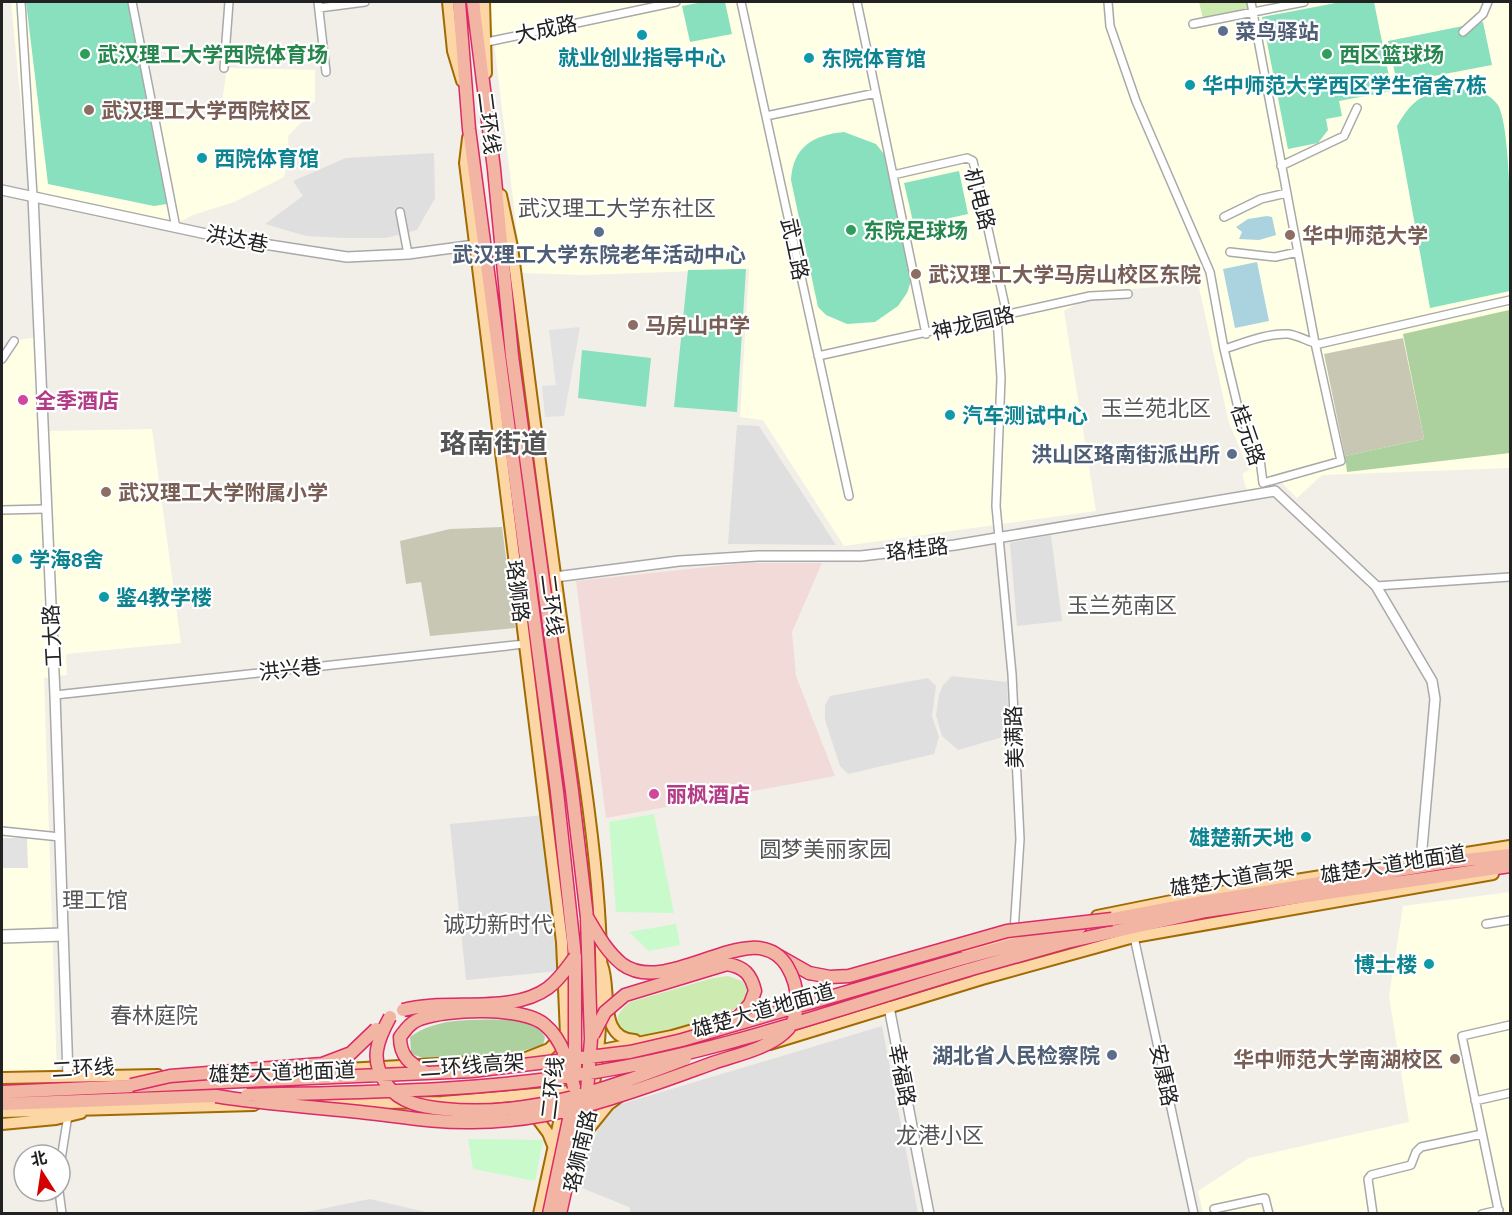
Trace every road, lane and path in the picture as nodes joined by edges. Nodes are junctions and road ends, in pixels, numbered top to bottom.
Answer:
1 (21, 2) edge
2 (132, 2) edge
3 (229, 2) edge
4 (365, 2) edge
5 (448, 2) edge
6 (459, 2) edge
7 (473, 2) edge
8 (484, 2) edge
9 (675, 2) edge
10 (741, 2) edge
11 (857, 2) edge
12 (1108, 2) edge
13 (1251, 2) edge
14 (1304, 2) edge
15 (1488, 2) edge
16 (318, 5) edge
17 (1252, 12) junction
18 (1193, 24) dead end
19 (1463, 32) dead end
20 (487, 42) junction
21 (224, 68) dead end
22 (326, 72) dead end
23 (465, 89) junction
24 (876, 93) junction
25 (485, 98) junction
26 (1357, 108) dead end
27 (766, 117) junction
28 (470, 129) junction
29 (1281, 166) junction
30 (494, 169) junction
31 (893, 175) junction
32 (2, 190) edge
33 (1287, 193) junction
34 (33, 196) junction
35 (400, 212) dead end
36 (1224, 217) dead end
37 (176, 228) junction
38 (475, 245) junction
39 (1230, 252) dead end
40 (1298, 252) junction
41 (408, 254) junction
42 (1128, 294) dead end
43 (1510, 300) edge
44 (1007, 315) junction
45 (997, 318) junction
46 (926, 334) junction
47 (14, 341) dead end
48 (1315, 343) junction
49 (1224, 348) junction
50 (818, 356) junction
51 (2, 358) edge
52 (1263, 483) junction
53 (1275, 490) junction
54 (849, 496) dead end
55 (45, 508) junction
56 (2, 510) edge
57 (1000, 537) junction
58 (555, 577) junction
59 (1510, 577) edge
60 (1376, 586) junction
61 (525, 644) junction
62 (55, 695) junction
63 (2, 831) edge
64 (60, 837) junction
65 (1510, 846) edge
66 (1510, 855) edge
67 (1421, 860) junction
68 (1510, 868) edge
69 (587, 917) junction
70 (1112, 919) junction
71 (1510, 921) edge
72 (1486, 924) dead end
73 (2, 934) edge
74 (63, 935) junction
75 (1134, 937) junction
76 (1013, 938) junction
77 (2, 939) edge
78 (779, 956) junction
79 (575, 957) junction
80 (599, 959) junction
81 (966, 964) junction
82 (889, 1007) junction
83 (390, 1017) junction
84 (567, 1024) junction
85 (1510, 1025) edge
86 (730, 1026) junction
87 (664, 1038) junction
88 (591, 1039) junction
89 (734, 1040) junction
90 (598, 1051) junction
91 (567, 1054) junction
92 (521, 1060) junction
93 (422, 1073) junction
94 (68, 1076) junction
95 (2, 1078) edge
96 (641, 1080) junction
97 (131, 1085) junction
98 (593, 1088) junction
99 (570, 1089) junction
100 (2, 1092) edge
101 (1510, 1093) edge
102 (216, 1096) junction
103 (501, 1098) junction
104 (1475, 1101) junction
105 (2, 1104) edge
106 (2, 1112) edge
107 (68, 1113) junction
108 (2, 1124) edge
109 (584, 1134) junction
110 (1482, 1134) junction
111 (63, 1143) edge
112 (555, 1151) junction
113 (1214, 1209) dead end
114 (1499, 1212) edge
115 (539, 1214) edge
116 (549, 1214) edge
117 (560, 1214) edge
118 (565, 1214) edge
119 (929, 1214) edge
120 (1194, 1214) edge
121 (1269, 1214) edge
122 (1373, 1214) edge
123 (1482, 1214) edge

1 - 34 street
2 - 37 street
3 - 21 street
4 - 16 street
5 - 23 main road
6 - 23 highway, 二环线
7 - 25 highway, 二环线
8 - 20 main road
9 - 20 street, 大成路
10 - 27 street, 武工路
11 - 24 street
12 - 49 street, 桂元路
13 - 17 street
14 - 17 street
15 - 19 street
16 - 22 street
17 - 18 street
17 - 29 street
20 - 25 main road
23 - 28 highway, 二环线
24 - 27 street
24 - 31 street
25 - 30 highway, 二环线
26 - 29 street
27 - 50 street, 武工路
28 - 38 main road, 珞狮路
28 - 79 highway, 二环线
29 - 33 street
30 - 58 main road, 珞狮路
30 - 69 highway, 二环线
31 - 44 street, 机电路
31 - 46 street
32 - 34 street, 洪达巷
33 - 36 street
33 - 40 street
34 - 37 street, 洪达巷
34 - 55 street, 工大路
35 - 41 street
37 - 41 street, 洪达巷
38 - 41 street, 洪达巷
38 - 61 main road, 珞狮路
39 - 40 street
40 - 48 street
42 - 44 street, 神龙园路
43 - 48 street
44 - 45 street, 神龙园路
45 - 46 street, 神龙园路
45 - 57 street
46 - 50 street, 神龙园路
47 - 51 street
48 - 49 street
48 - 52 street
49 - 52 street, 桂元路
50 - 54 street, 武工路
52 - 53 street, 桂元路
53 - 57 street, 珞桂路
53 - 60 street, 桂元路
55 - 56 street
55 - 62 street, 工大路
57 - 58 street, 珞桂路
57 - 76 street, 美满路
58 - 80 main road, 珞狮路
59 - 60 street
60 - 67 street, 桂元路
61 - 62 street, 洪兴巷
61 - 84 main road, 珞狮路
62 - 64 street, 工大路
63 - 64 street
64 - 74 street, 工大路
65 - 67 main road, 雄楚大道地面道
66 - 70 highway, 雄楚大道高架
67 - 76 main road, 雄楚大道地面道
68 - 75 main road, 雄楚大道地面道
68 - 81 highway, 雄楚大道高架
69 - 78 highway, bridge
69 - 88 highway, 二环线, bridge
70 - 78 highway, bridge
70 - 81 highway, 雄楚大道高架, bridge
71 - 72 street
73 - 74 street
74 - 77 street
74 - 94 street, 工大路
75 - 82 main road, 雄楚大道地面道
75 - 120 street, 安康路
76 - 87 main road, 雄楚大道地面道
78 - 102 highway, bridge
79 - 83 highway, bridge
79 - 99 highway, 二环线, bridge
80 - 87 main road
80 - 90 main road, 珞狮路
81 - 86 highway, 二环线, bridge
81 - 89 highway, 二环线高架, bridge
82 - 96 main road, 雄楚大道地面道
82 - 119 street, 幸福路
83 - 89 highway, bridge
83 - 97 highway, bridge
84 - 91 main road, 珞狮路
84 - 92 main road
85 - 104 street
86 - 88 highway, bridge
86 - 93 highway, 二环线, bridge
87 - 90 main road, 雄楚大道地面道
88 - 117 highway, bridge
89 - 102 highway, 二环线高架, bridge
90 - 91 main road, 雄楚大道地面道
90 - 98 main road, 珞狮路
91 - 92 main road, 雄楚大道地面道
91 - 99 main road, 珞狮南路
92 - 94 main road, 雄楚大道地面道
93 - 97 highway, 二环线, bridge
93 - 99 highway, bridge
94 - 95 main road, 雄楚大道地面道
96 - 98 main road, 雄楚大道地面道
96 - 109 main road
97 - 100 highway, 二环线
98 - 99 main road, 雄楚大道地面道
98 - 109 main road, 珞狮南路
99 - 103 main road, 雄楚大道地面道
99 - 112 main road, 珞狮南路
99 - 116 highway, 二环线, bridge
101 - 104 street
102 - 105 highway, 二环线高架
103 - 107 main road, 雄楚大道地面道
103 - 112 main road
104 - 110 street
106 - 107 main road
107 - 108 main road
107 - 111 street
109 - 118 main road, 珞狮南路
110 - 114 street
110 - 122 street
112 - 115 main road, 珞狮南路
113 - 121 street
114 - 123 street

